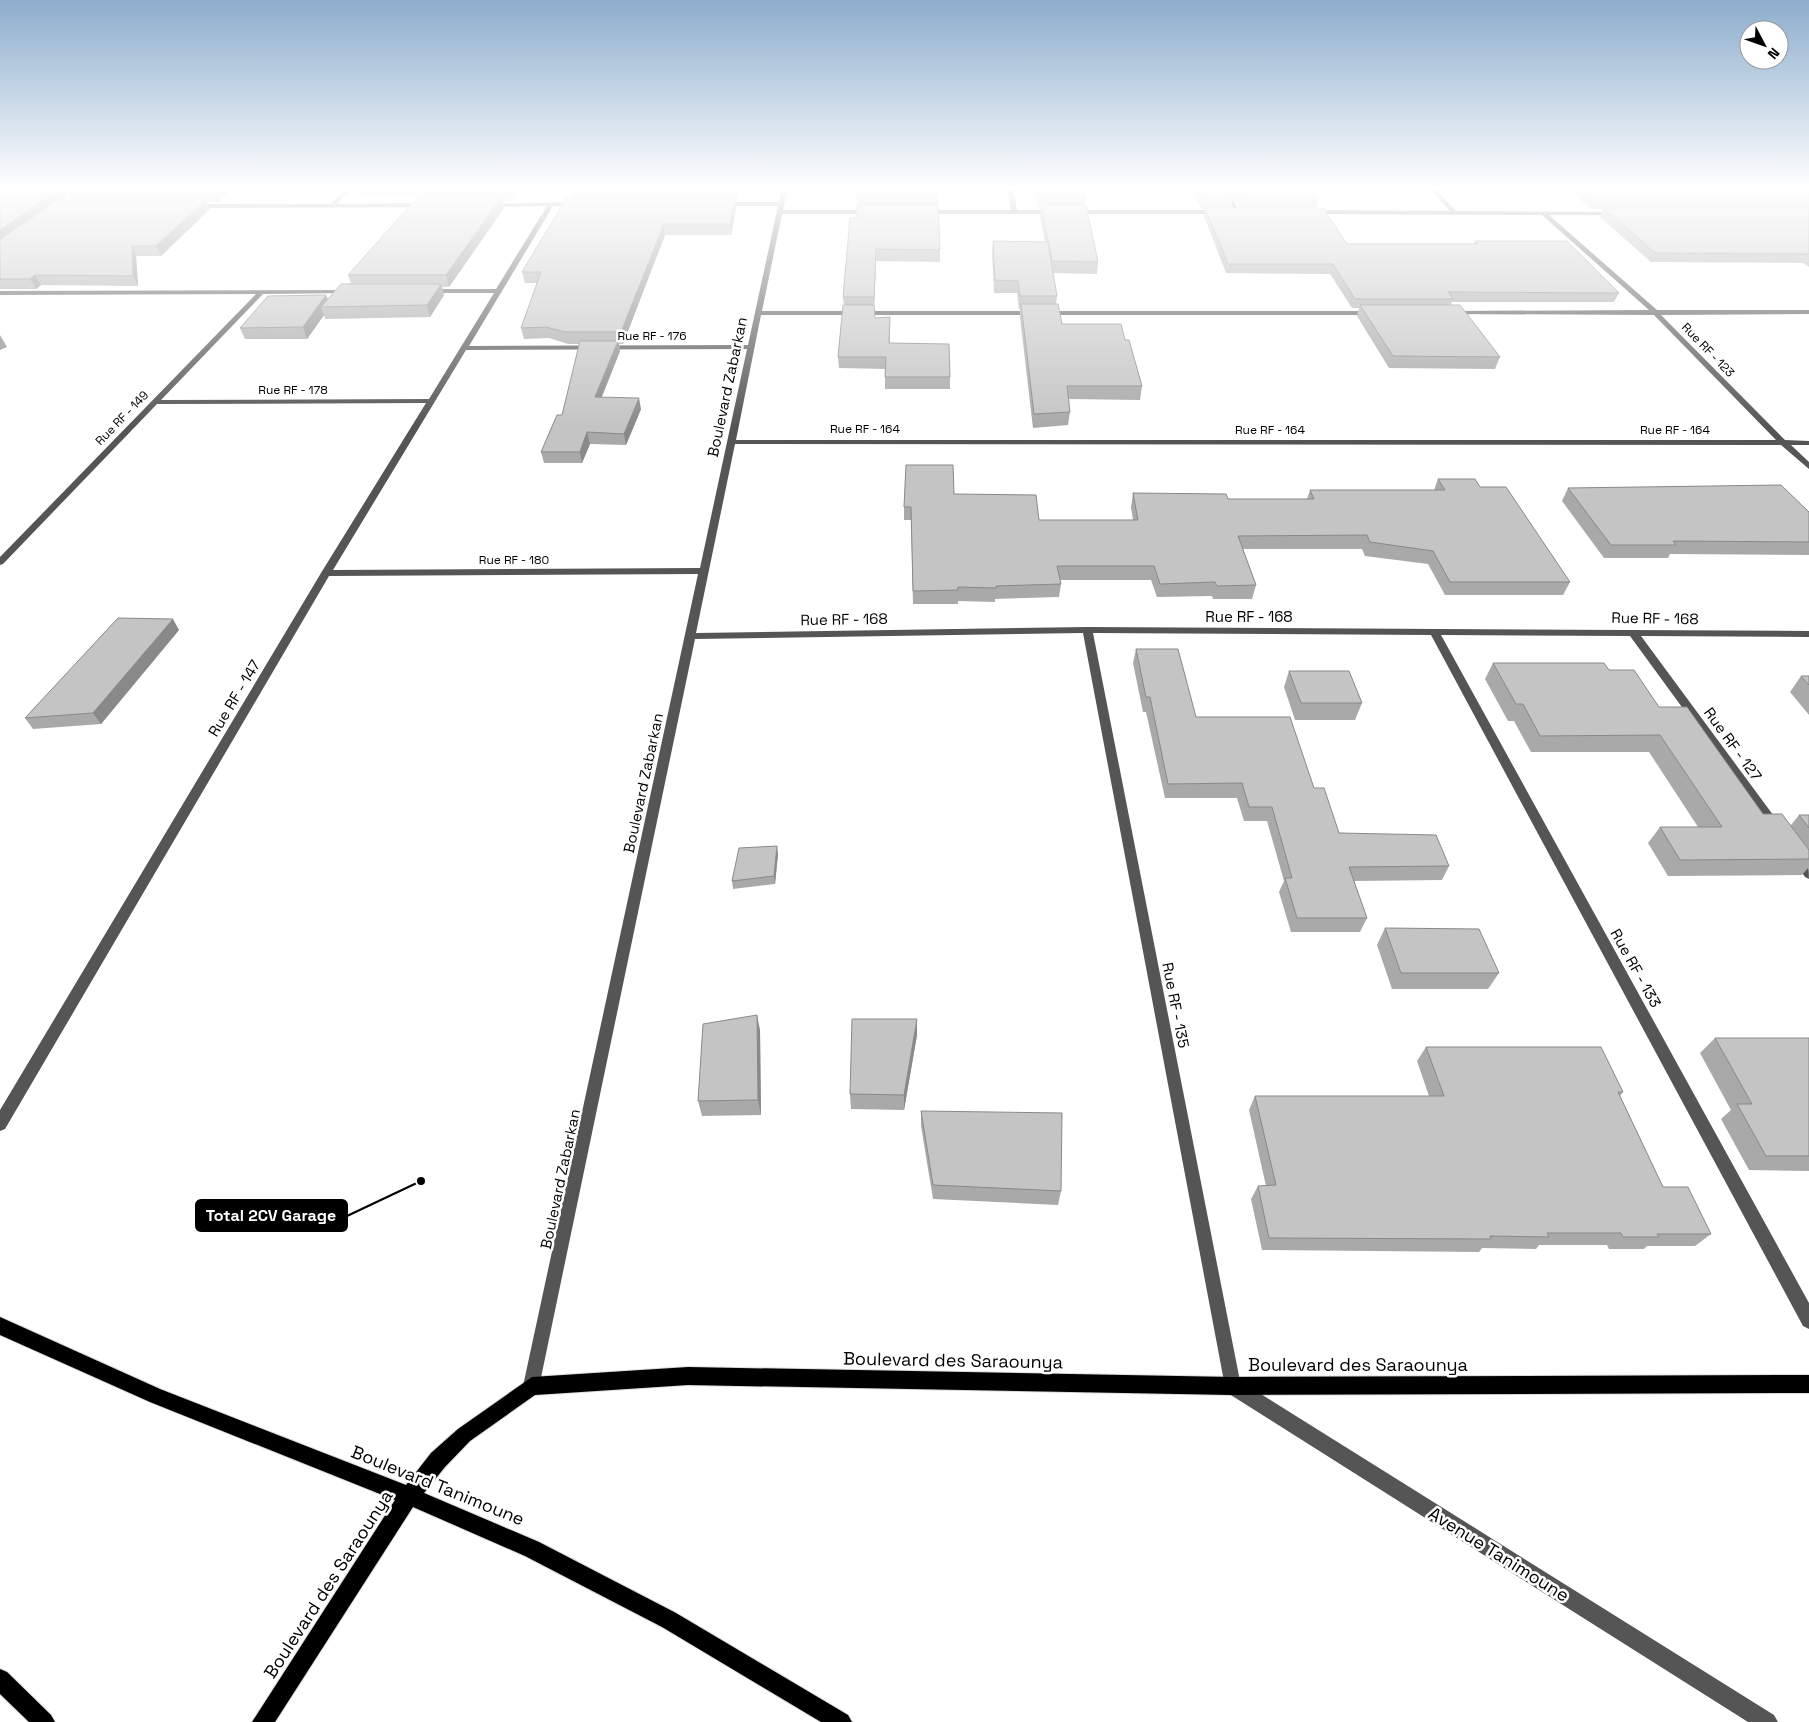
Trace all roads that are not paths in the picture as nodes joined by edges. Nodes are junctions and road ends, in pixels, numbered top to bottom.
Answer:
1 (514, 266) edge
2 (768, 266) edge
3 (1604, 266) edge
4 (262, 291) junction
5 (361, 291) edge
6 (420, 291) edge
7 (499, 291) junction
8 (0, 293) edge
9 (1809, 312) edge
10 (758, 313) junction
11 (1387, 313) edge
12 (1437, 313) edge
13 (1656, 313) junction
14 (751, 347) junction
15 (464, 348) junction
16 (431, 401) junction
17 (154, 402) junction
18 (731, 442) junction
19 (1783, 443) junction
20 (1809, 443) edge
21 (1809, 466) edge
22 (0, 562) edge
23 (703, 571) junction
24 (326, 573) junction
25 (1088, 630) junction
26 (1434, 631) junction
27 (1633, 633) junction
28 (1809, 634) edge
29 (690, 636) junction
30 (1780, 833) edge
31 (1791, 850) edge
32 (1809, 874) edge
33 (0, 1124) edge
34 (1809, 1320) edge
35 (0, 1326) edge
36 (1809, 1384) edge
37 (532, 1386) junction
38 (1232, 1386) junction
39 (409, 1496) junction
40 (0, 1680) edge
41 (44, 1722) edge
42 (263, 1722) edge
43 (841, 1722) edge
44 (1767, 1722) edge

1 - 7 street, Rue RF - 147
2 - 10 street, Boulevard Zabarkan
3 - 13 street, Rue RF - 123
4 - 5 street
4 - 8 street
4 - 17 street, Rue RF - 149
6 - 7 street
7 - 15 street, Rue RF - 147
9 - 13 street
10 - 11 street
10 - 14 street, Boulevard Zabarkan
12 - 13 street
13 - 19 street, Rue RF - 123
14 - 15 street, Rue RF - 176
14 - 18 street, Boulevard Zabarkan
15 - 16 street, Rue RF - 147
16 - 17 street, Rue RF - 178
16 - 24 street, Rue RF - 147
17 - 22 street, Rue RF - 149
18 - 19 street, Rue RF - 164
18 - 23 street, Boulevard Zabarkan
19 - 20 street, Rue RF - 164
19 - 21 street, Rue RF - 123
23 - 24 street, Rue RF - 180
23 - 29 street, Boulevard Zabarkan
24 - 33 street, Rue RF - 147
25 - 26 street, Rue RF - 168
25 - 29 street, Rue RF - 168
25 - 38 street, Rue RF - 135
26 - 27 street, Rue RF - 168
26 - 34 street, Rue RF - 133
27 - 28 street, Rue RF - 168
27 - 30 street, Rue RF - 127
29 - 37 street, Boulevard Zabarkan
31 - 32 street
35 - 39 main road, Boulevard Tanimoune
36 - 38 main road, Boulevard des Saraounya
37 - 38 main road, Boulevard des Saraounya
37 - 39 main road, Boulevard des Saraounya
38 - 44 street, Avenue Tanimoune
39 - 42 main road, Boulevard des Saraounya
39 - 43 main road, Boulevard Tanimoune
40 - 41 main road

